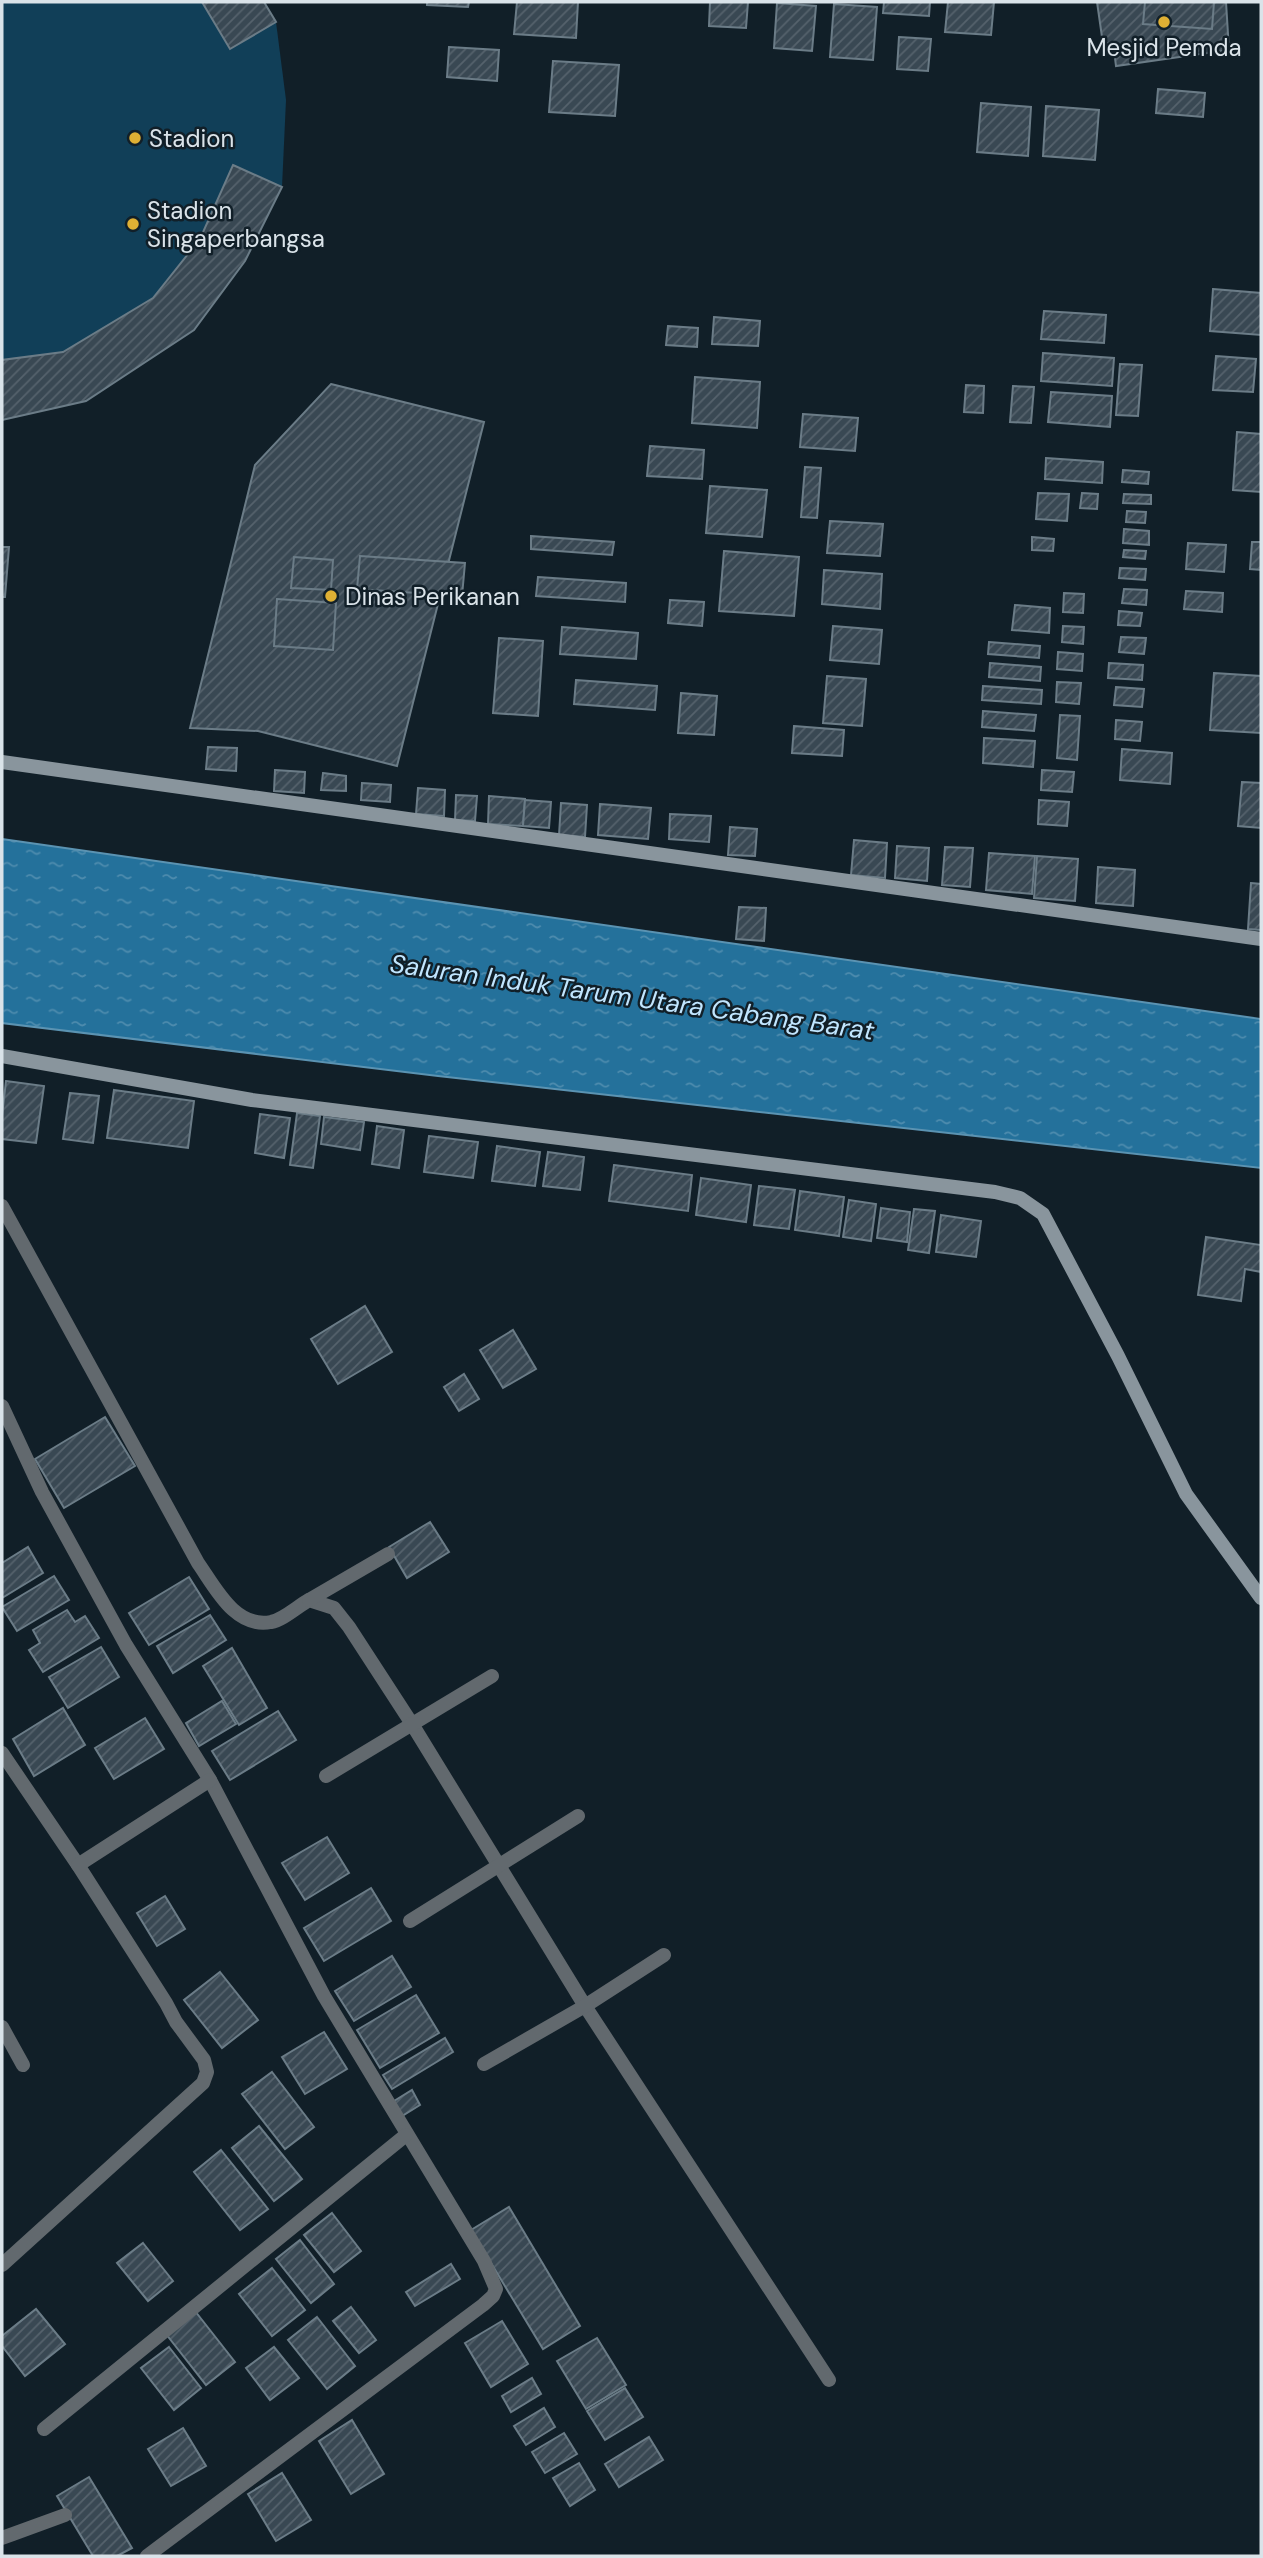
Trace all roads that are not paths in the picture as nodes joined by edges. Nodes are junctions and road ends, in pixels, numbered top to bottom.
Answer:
1 (2, 762) edge
2 (1261, 939) edge
3 (2, 1056) edge
4 (2, 1206) edge
5 (2, 1406) edge
6 (388, 1554) dead end
7 (1261, 1598) edge
8 (309, 1600) junction
9 (492, 1676) dead end
10 (412, 1724) junction
11 (2, 1754) edge
12 (326, 1776) dead end
13 (210, 1780) junction
14 (578, 1816) dead end
15 (78, 1865) junction
16 (499, 1865) junction
17 (411, 1921) dead end
18 (664, 1955) dead end
19 (585, 2006) junction
20 (2, 2027) edge
21 (484, 2064) dead end
22 (23, 2065) dead end
23 (406, 2135) junction
24 (2, 2265) edge
25 (829, 2380) dead end
26 (44, 2429) dead end
27 (65, 2515) dead end
28 (2, 2538) edge
29 (147, 2556) edge

1 - 2 street
3 - 7 street
4 - 8 street
5 - 13 street
6 - 8 street
8 - 10 street
9 - 10 street
10 - 12 street
10 - 16 street
11 - 15 street
13 - 15 street
13 - 23 street
14 - 16 street
15 - 24 street
16 - 17 street
16 - 19 street
18 - 19 street
19 - 21 street
19 - 25 street
20 - 22 street
23 - 26 street
23 - 29 street
27 - 28 street

